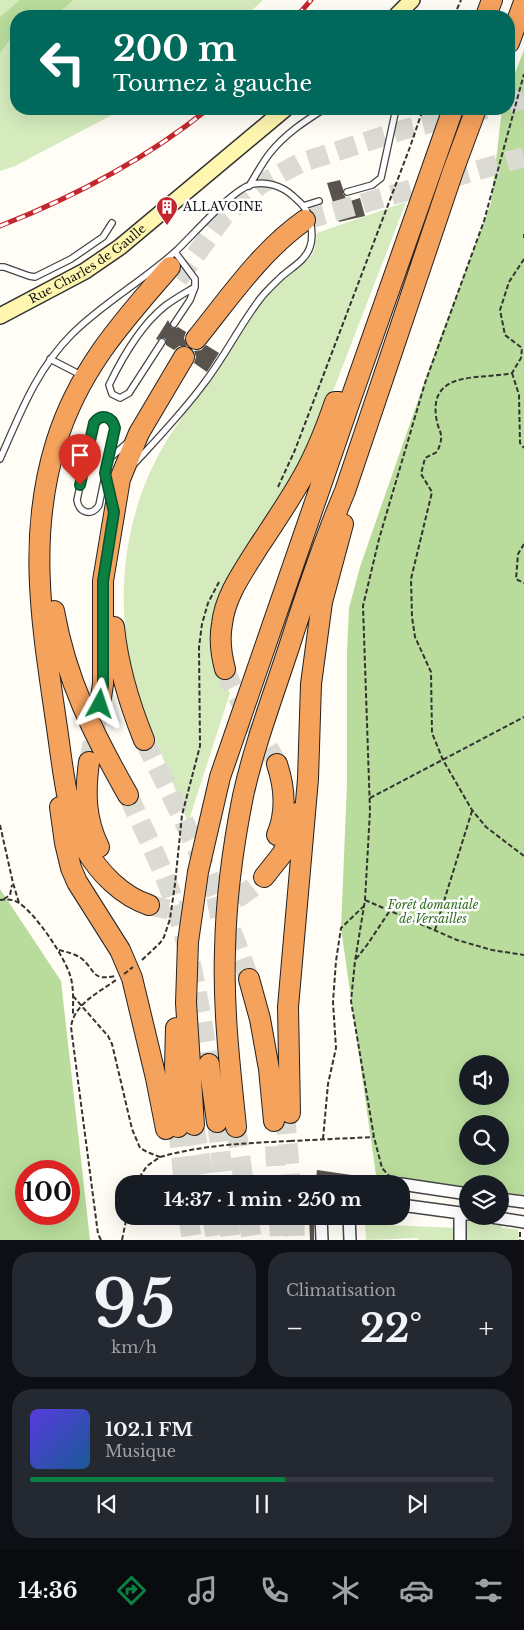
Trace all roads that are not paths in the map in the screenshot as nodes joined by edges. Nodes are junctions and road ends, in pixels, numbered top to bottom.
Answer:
1 (412, 0) edge
2 (524, 2) edge
3 (402, 10) edge
4 (515, 27) edge
5 (278, 115) edge
6 (315, 115) edge
7 (395, 115) edge
8 (452, 115) edge
9 (474, 115) edge
10 (483, 115) edge
11 (453, 171) junction
12 (249, 186) junction
13 (347, 192) dead end
14 (319, 202) dead end
15 (304, 213) junction
16 (112, 223) dead end
17 (0, 267) edge
18 (179, 271) junction
19 (0, 316) edge
20 (174, 324) dead end
21 (196, 338) dead end
22 (162, 342) dead end
23 (184, 357) dead end
24 (50, 359) junction
25 (84, 377) junction
26 (350, 401) junction
27 (139, 433) junction
28 (0, 459) edge
29 (108, 460) junction
30 (113, 476) junction
31 (345, 491) junction
32 (113, 515) junction
33 (47, 660) junction
34 (225, 669) tunnel mouth
35 (311, 684) junction
36 (100, 704) tunnel mouth
37 (144, 740) tunnel mouth
38 (89, 762) tunnel mouth
39 (277, 764) tunnel mouth
40 (128, 795) tunnel mouth
41 (252, 976) tunnel mouth
42 (209, 1064) tunnel mouth
43 (410, 1184) edge
44 (459, 1192) edge
45 (509, 1200) edge
46 (524, 1202) edge
47 (410, 1206) edge
48 (459, 1212) edge
49 (509, 1220) edge
50 (524, 1222) edge
51 (321, 1225) edge
52 (349, 1225) edge
53 (462, 1225) edge
54 (322, 1240) edge
55 (350, 1240) edge
56 (460, 1240) edge

1 - 3 main road
2 - 4 highway
5 - 19 main road, Rue Charles de Gaulle
6 - 12 lane
7 - 13 lane
8 - 26 highway
9 - 11 highway
10 - 11 highway
11 - 31 highway
12 - 15 lane
12 - 18 lane
14 - 15 lane
15 - 21 highway
15 - 30 lane
16 - 17 lane
18 - 20 lane
18 - 22 lane
18 - 24 lane
18 - 25 highway
18 - 40 highway
23 - 27 highway
24 - 25 lane
24 - 28 lane
25 - 33 highway
26 - 33 highway
26 - 34 highway
27 - 29 lane
27 - 30 highway
29 - 30 lane
29 - 30 lane
30 - 32 highway
31 - 35 highway
31 - 42 highway
32 - 36 highway
32 - 37 highway
33 - 38 highway
35 - 39 highway
35 - 41 highway
43 - 44 street
45 - 46 street
47 - 48 street
49 - 50 street
51 - 54 street
52 - 55 street
53 - 56 street

